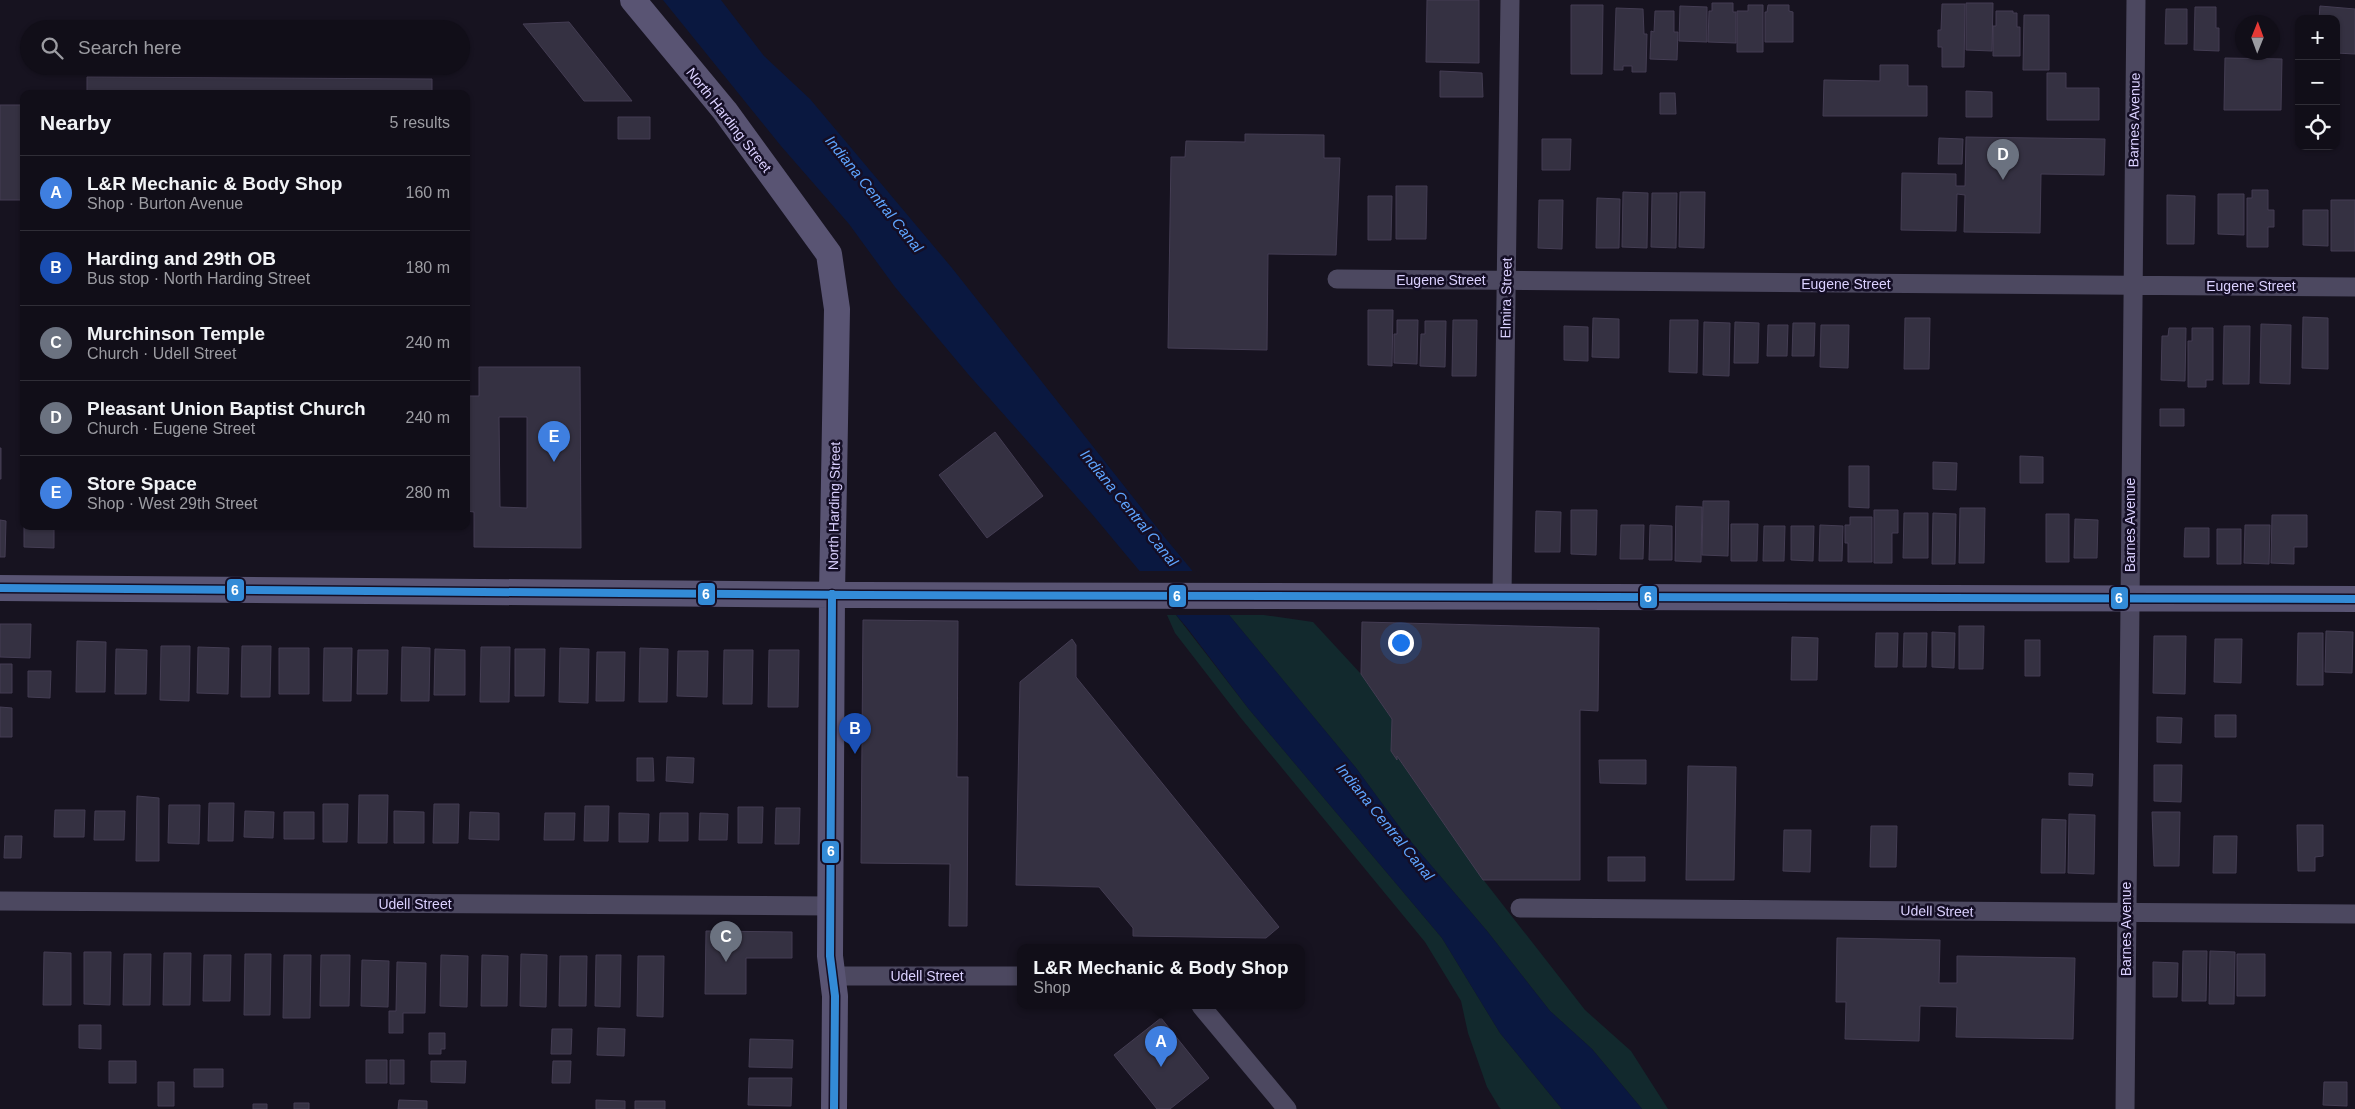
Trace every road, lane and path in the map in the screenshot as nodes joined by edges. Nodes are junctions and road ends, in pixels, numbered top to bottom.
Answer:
1 (633, 0) edge
2 (1510, 0) edge
3 (2136, 0) edge
4 (1337, 279) dead end
5 (1506, 281) junction
6 (2132, 285) junction
7 (2355, 287) edge
8 (0, 588) edge
9 (832, 594) junction
10 (1502, 595) junction
11 (2130, 599) junction
12 (2355, 599) edge
13 (0, 901) edge
14 (830, 906) junction
15 (1520, 908) dead end
16 (2126, 913) junction
17 (2355, 914) edge
18 (832, 976) junction
19 (1017, 976) edge
20 (1204, 1009) edge
21 (834, 1109) edge
22 (1287, 1109) edge
23 (2125, 1109) edge

1 - 9 main road, North Harding Street
2 - 5 street, Elmira Street
3 - 6 street, Barnes Avenue
4 - 5 street, Eugene Street
5 - 6 street, Eugene Street
5 - 10 street, Elmira Street
6 - 7 street, Eugene Street
6 - 11 street, Barnes Avenue
8 - 9 main road
9 - 10 main road
9 - 14 main road, North Harding Street
10 - 11 main road
11 - 12 main road
11 - 16 street, Barnes Avenue
13 - 14 street, Udell Street
14 - 18 main road, North Harding Street
15 - 16 street, Udell Street
16 - 17 street, Udell Street
16 - 23 street, Barnes Avenue
18 - 19 street, Udell Street
18 - 21 main road, North Harding Street
20 - 22 street

